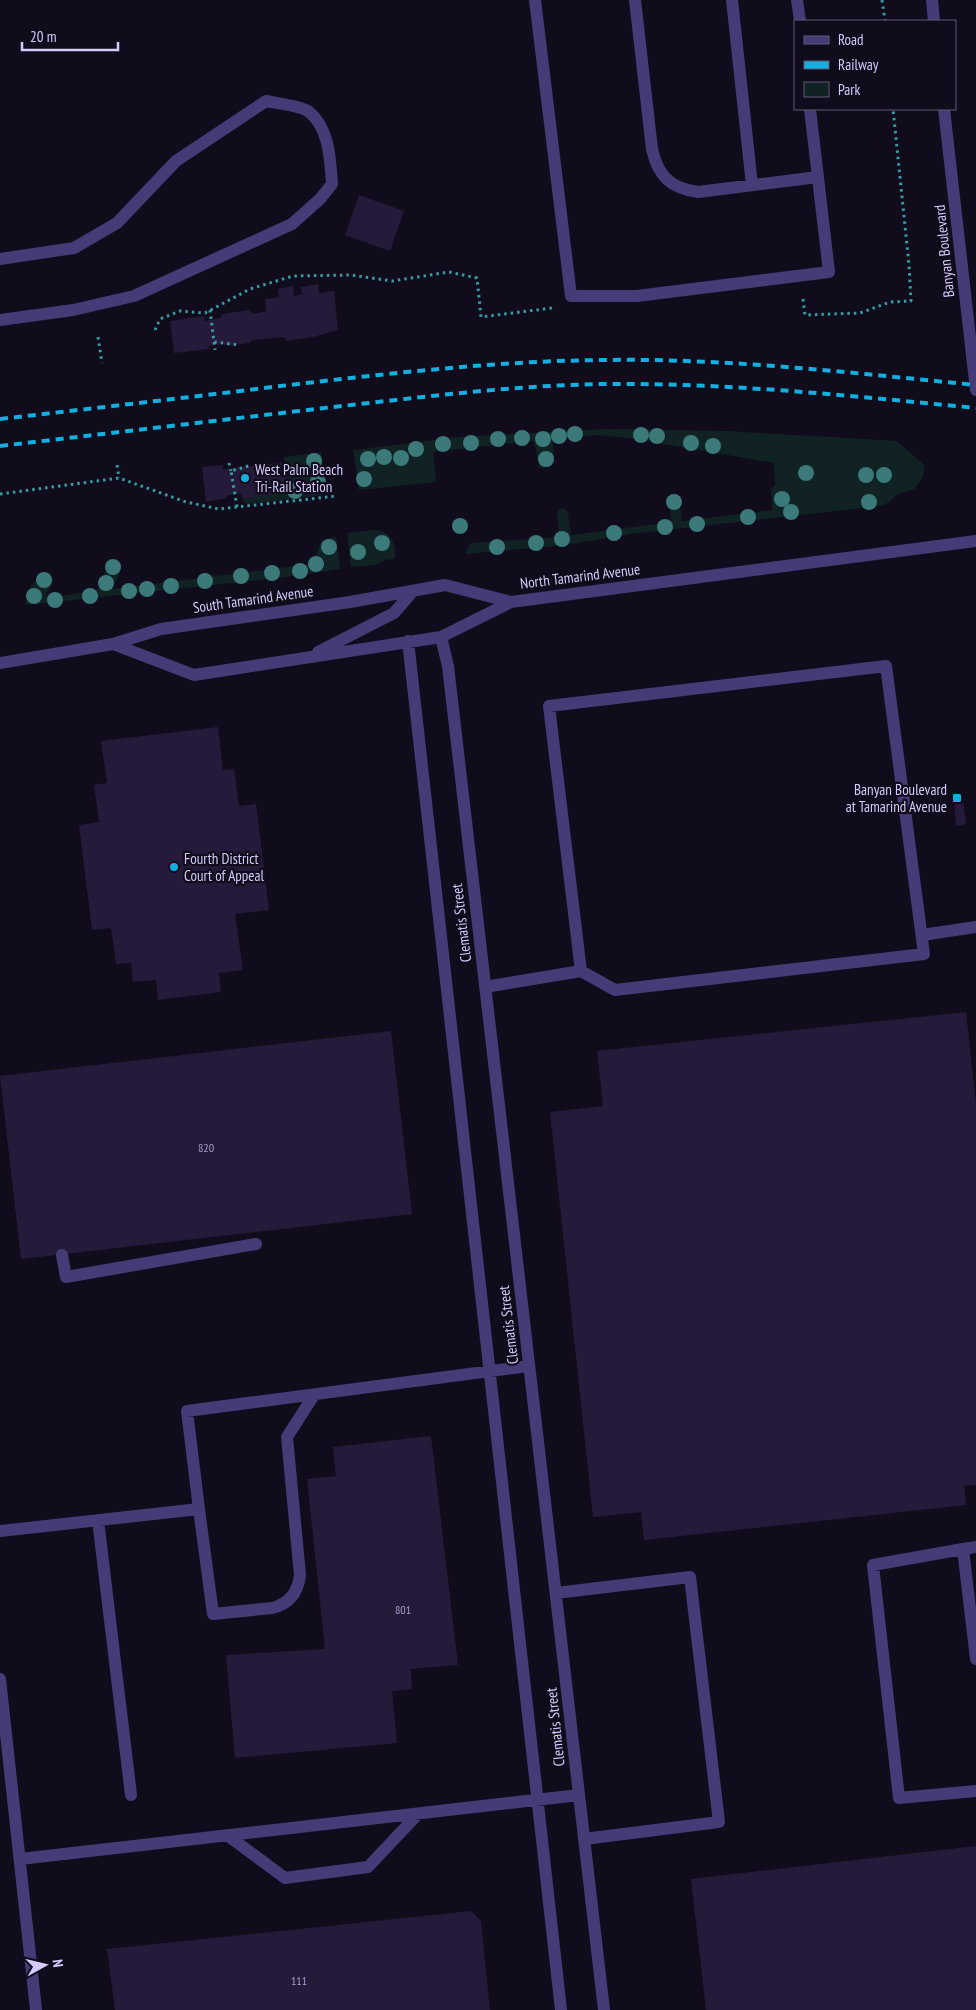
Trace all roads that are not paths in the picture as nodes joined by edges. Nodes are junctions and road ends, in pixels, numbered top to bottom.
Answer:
1 (536, 0) edge
2 (635, 0) edge
3 (732, 0) edge
4 (798, 0) edge
5 (932, 0) edge
6 (800, 20) edge
7 (934, 20) edge
8 (810, 110) edge
9 (944, 110) edge
10 (818, 177) junction
11 (752, 185) junction
12 (0, 259) edge
13 (0, 320) edge
14 (974, 347) edge
15 (976, 390) edge
16 (976, 541) edge
17 (413, 591) junction
18 (511, 602) junction
19 (441, 637) junction
20 (408, 642) junction
21 (113, 644) junction
22 (305, 658) junction
23 (0, 663) edge
24 (976, 927) edge
25 (922, 934) junction
26 (581, 971) junction
27 (485, 987) junction
28 (256, 1244) dead end
29 (62, 1254) dead end
30 (529, 1366) junction
31 (489, 1371) junction
32 (314, 1394) junction
33 (199, 1509) junction
34 (98, 1520) junction
35 (0, 1531) edge
36 (976, 1547) edge
37 (963, 1549) junction
38 (556, 1593) junction
39 (976, 1660) edge
40 (0, 1678) edge
41 (976, 1791) edge
42 (131, 1795) dead end
43 (579, 1796) junction
44 (538, 1800) junction
45 (418, 1814) junction
46 (227, 1835) junction
47 (584, 1839) junction
48 (20, 1859) junction
49 (36, 2010) edge
50 (562, 2010) edge
51 (604, 2010) edge

1 - 10 street
2 - 11 street
3 - 11 street
4 - 6 street
5 - 7 street
8 - 10 street
9 - 14 street, Banyan Boulevard
10 - 11 street
12 - 13 street
14 - 15 street, Banyan Boulevard
16 - 18 street, North Tamarind Avenue
17 - 18 street, South Tamarind Avenue
17 - 21 street, South Tamarind Avenue
17 - 22 street
18 - 19 street, North Tamarind Avenue
19 - 20 street, North Tamarind Avenue
19 - 27 street, Clematis Street
20 - 22 street, North Tamarind Avenue
20 - 31 street, Clematis Street
21 - 22 street, North Tamarind Avenue
21 - 23 street, South Tamarind Avenue
24 - 25 street
25 - 26 street
25 - 26 street
26 - 27 street
27 - 30 street, Clematis Street
28 - 29 street
30 - 31 street
30 - 38 street, Clematis Street
31 - 32 street
31 - 44 street, Clematis Street
32 - 33 street
32 - 33 street
33 - 34 street
34 - 35 street
34 - 42 street
36 - 37 street
37 - 39 street
37 - 41 street
38 - 43 street, Clematis Street
38 - 47 street
40 - 48 street
43 - 44 street
43 - 47 street, Clematis Street
44 - 45 street
44 - 50 street, Clematis Street
45 - 46 street
45 - 46 street
46 - 48 street
47 - 51 street, Clematis Street
48 - 49 street

